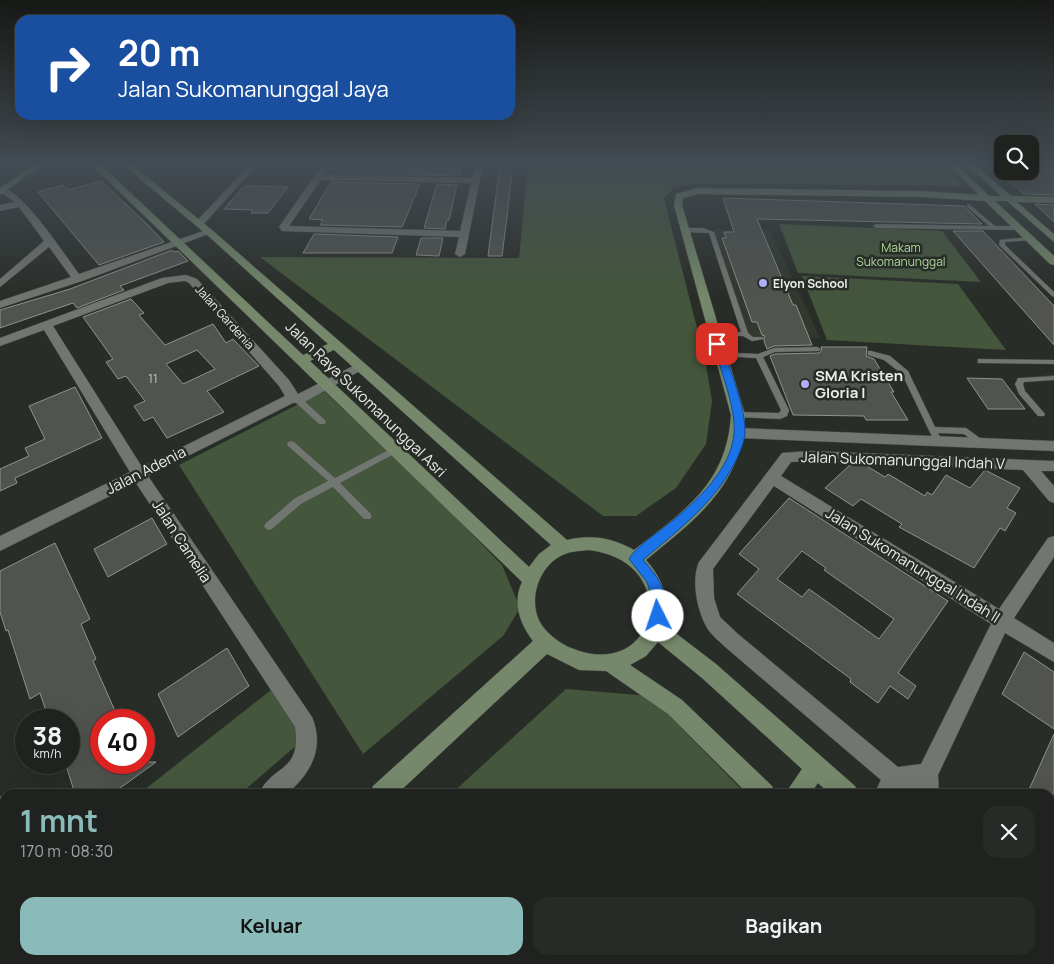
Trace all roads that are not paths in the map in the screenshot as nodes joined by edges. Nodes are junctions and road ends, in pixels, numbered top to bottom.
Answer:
1 (25, 209) edge
2 (146, 209) edge
3 (181, 209) edge
4 (218, 209) edge
5 (297, 209) edge
6 (470, 209) edge
7 (679, 209) edge
8 (972, 209) edge
9 (998, 209) edge
10 (1020, 209) edge
11 (876, 226) dead end
12 (204, 228) junction
13 (994, 228) junction
14 (1018, 228) junction
15 (685, 230) junction
16 (464, 234) junction
17 (1030, 239) junction
18 (1054, 239) edge
19 (49, 242) junction
20 (181, 243) junction
21 (460, 254) dead end
22 (1054, 262) edge
23 (78, 279) junction
24 (0, 284) edge
25 (1054, 295) edge
26 (0, 305) edge
27 (46, 325) junction
28 (715, 334) junction
29 (745, 334) junction
30 (762, 338) dead end
31 (0, 342) edge
32 (336, 345) junction
33 (816, 350) dead end
34 (870, 353) dead end
35 (720, 354) junction
36 (758, 356) junction
37 (302, 360) junction
38 (981, 362) dead end
39 (1054, 362) edge
40 (360, 367) junction
41 (1054, 378) edge
42 (325, 382) junction
43 (294, 396) junction
44 (1041, 414) dead end
45 (738, 416) junction
46 (322, 422) dead end
47 (739, 433) junction
48 (936, 436) junction
49 (291, 444) dead end
50 (1054, 446) edge
51 (395, 450) junction
52 (1027, 465) junction
53 (1054, 466) edge
54 (138, 474) junction
55 (772, 478) junction
56 (334, 482) junction
57 (1054, 497) edge
58 (367, 516) dead end
59 (269, 526) dead end
60 (1054, 543) edge
61 (0, 544) edge
62 (564, 547) junction
63 (635, 559) junction
64 (530, 579) junction
65 (1002, 620) junction
66 (656, 629) junction
67 (545, 643) junction
68 (1054, 653) edge
69 (610, 663) junction
70 (816, 768) junction
71 (927, 784) edge
72 (890, 786) edge
73 (276, 789) edge
74 (386, 789) edge
75 (759, 789) edge
76 (800, 789) edge
77 (841, 789) edge

1 - 19 street
2 - 20 street, Jalan Raya Sukomanunggal Asri
3 - 12 street, Jalan Raya Sukomanunggal Asri
4 - 12 street
5 - 16 street
6 - 16 street
7 - 15 street
8 - 13 lane
9 - 14 street
10 - 18 street
11 - 13 lane
12 - 20 street
12 - 32 street, Jalan Raya Sukomanunggal Asri
13 - 14 lane
14 - 17 street
15 - 28 street
15 - 29 lane
16 - 21 street
17 - 22 street
17 - 25 lane
19 - 23 street
19 - 24 street
20 - 23 street
20 - 37 street, Jalan Raya Sukomanunggal Asri
23 - 26 street
27 - 31 street
27 - 43 street, Jalan Gardenia
27 - 54 street, Jalan Camelia
28 - 29 lane
28 - 35 street
29 - 30 lane
32 - 37 street
32 - 40 street, Jalan Raya Sukomanunggal Asri
33 - 36 lane
34 - 48 lane
35 - 36 lane
35 - 45 street
36 - 45 lane
37 - 42 street, Jalan Raya Sukomanunggal Asri
38 - 39 lane
40 - 42 street, Jalan Adenia
40 - 62 street, Jalan Raya Sukomanunggal Asri
41 - 44 lane
42 - 43 street, Jalan Adenia
42 - 51 street, Jalan Raya Sukomanunggal Asri
43 - 46 lane
43 - 54 street, Jalan Adenia
45 - 47 street
47 - 48 street
47 - 63 street
48 - 50 street
49 - 56 lane
51 - 56 lane
51 - 64 street, Jalan Raya Sukomanunggal Asri
52 - 53 street, Jalan Sukomanunggal Indah V
52 - 55 street, Jalan Sukomanunggal Indah V
52 - 57 street
54 - 61 street, Jalan Adenia
54 - 73 street, Jalan Camelia
55 - 65 street, Jalan Sukomanunggal Indah II
55 - 72 street, Jalan Sukomanunggal Indah V
56 - 58 lane
56 - 59 lane
60 - 65 street
62 - 63 street
62 - 64 street
63 - 66 street
64 - 67 street
65 - 68 street, Jalan Sukomanunggal Indah II
65 - 71 street
66 - 69 street
66 - 70 street
67 - 69 street
67 - 74 street
69 - 75 street
70 - 76 street
70 - 77 street
71 - 72 street

